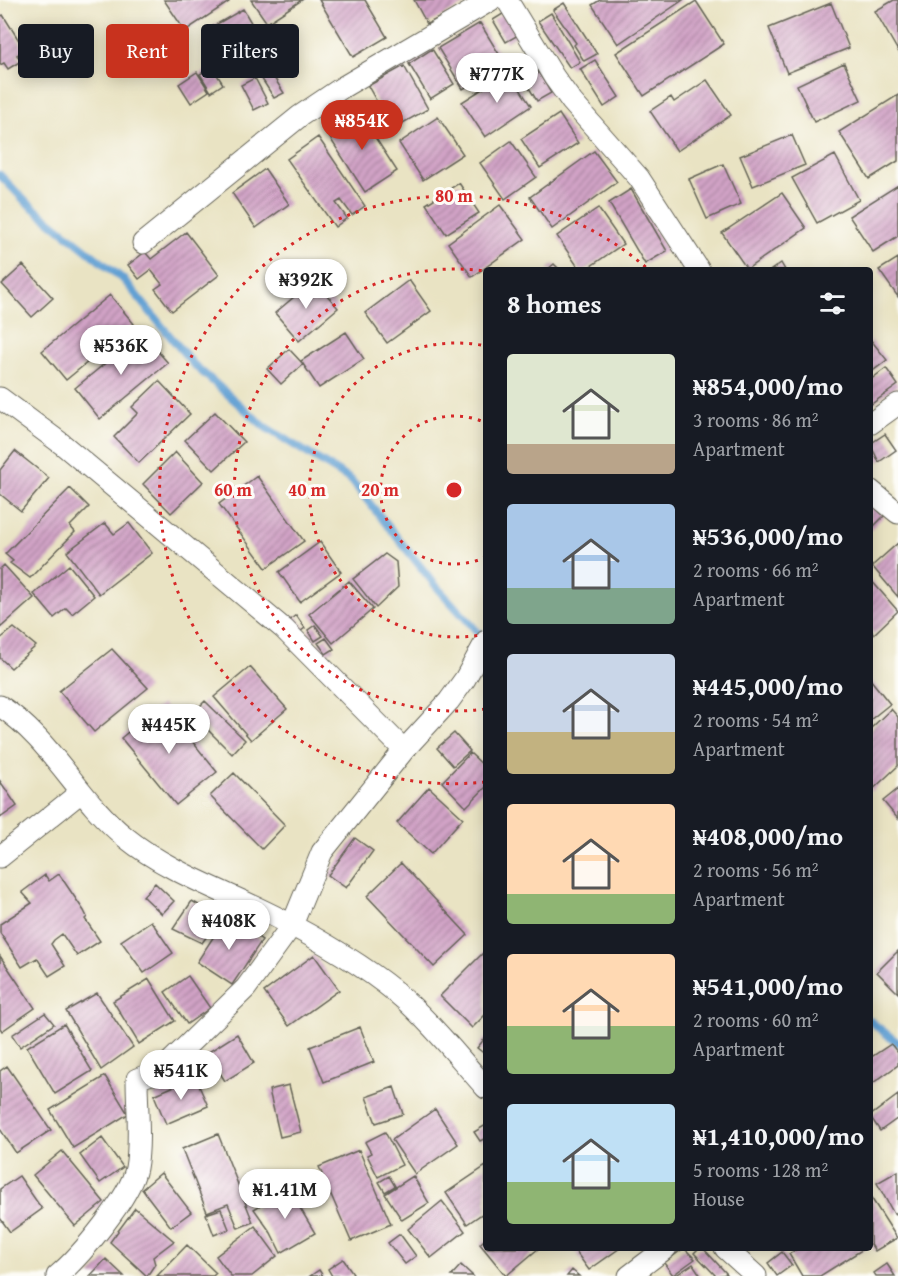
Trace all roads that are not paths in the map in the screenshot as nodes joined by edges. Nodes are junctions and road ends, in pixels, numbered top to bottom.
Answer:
1 (491, 0) edge
2 (507, 0) edge
3 (143, 243) dead end
4 (697, 267) edge
5 (0, 398) edge
6 (898, 404) edge
7 (873, 422) edge
8 (873, 492) edge
9 (898, 513) edge
10 (483, 646) edge
11 (0, 706) edge
12 (404, 750) junction
13 (81, 792) junction
14 (0, 857) edge
15 (292, 925) junction
16 (483, 1085) edge
17 (662, 1251) edge
18 (736, 1251) edge
19 (57, 1276) edge
20 (629, 1276) edge
21 (756, 1276) edge

1 - 3 street
2 - 4 street
5 - 12 street
6 - 7 street
8 - 9 street
10 - 12 street
11 - 13 street
12 - 15 street
13 - 14 street
13 - 15 street
15 - 16 street
15 - 19 street
17 - 20 street
18 - 21 street

